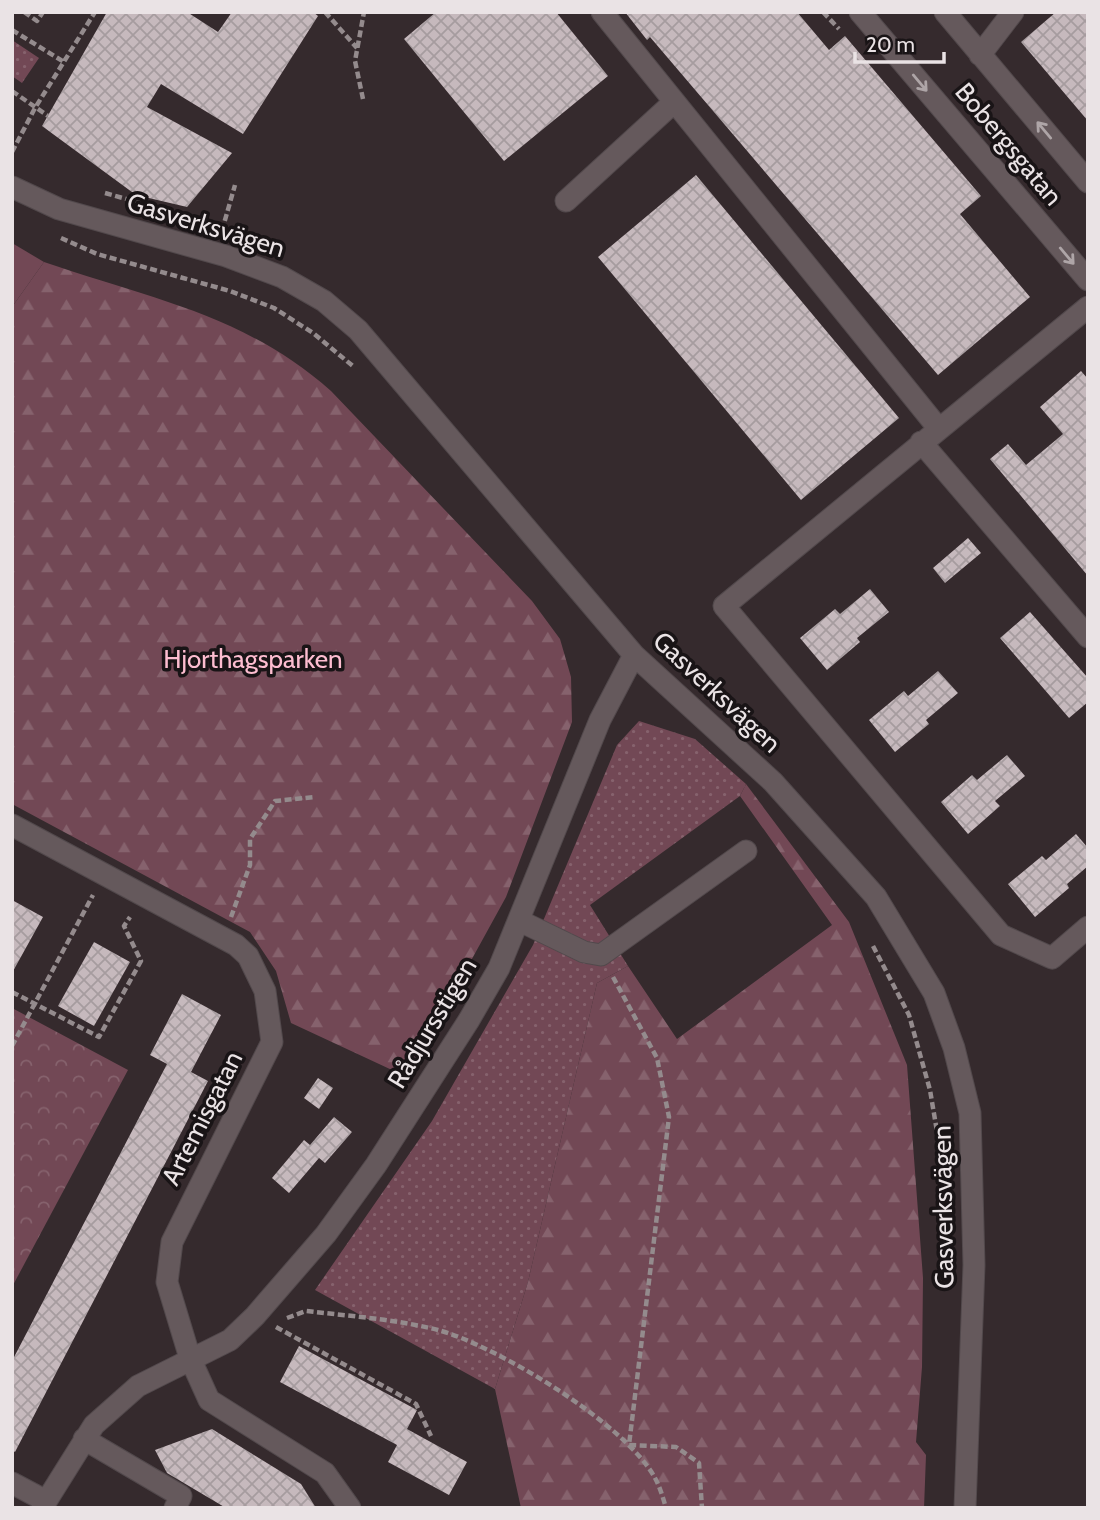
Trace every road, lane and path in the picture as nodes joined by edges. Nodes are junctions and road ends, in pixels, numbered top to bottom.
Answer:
1 (24, 12) edge
2 (43, 12) edge
3 (95, 12) edge
4 (324, 12) edge
5 (364, 12) edge
6 (601, 12) edge
7 (860, 12) edge
8 (945, 12) edge
9 (1013, 12) edge
10 (12, 30) edge
11 (357, 49) junction
12 (980, 55) junction
13 (64, 62) junction
14 (12, 92) edge
15 (363, 99) dead end
16 (673, 103) junction
17 (35, 108) junction
18 (48, 116) dead end
19 (12, 152) edge
20 (1088, 182) edge
21 (235, 185) dead end
22 (12, 187) edge
23 (97, 191) dead end
24 (566, 201) dead end
25 (189, 217) dead end
26 (213, 224) dead end
27 (49, 233) dead end
28 (1088, 281) edge
29 (1088, 307) edge
30 (358, 371) dead end
31 (939, 429) junction
32 (921, 442) junction
33 (1088, 637) edge
34 (634, 655) junction
35 (315, 797) dead end
36 (12, 825) edge
37 (746, 851) dead end
38 (105, 873) junction
39 (146, 895) junction
40 (520, 921) junction
41 (1088, 927) edge
42 (221, 937) junction
43 (871, 942) dead end
44 (601, 955) junction
45 (12, 992) edge
46 (35, 1004) junction
47 (12, 1046) edge
48 (946, 1182) dead end
49 (190, 1357) junction
50 (431, 1436) dead end
51 (84, 1439) junction
52 (629, 1445) junction
53 (12, 1483) edge
54 (44, 1505) edge
55 (175, 1508) edge
56 (350, 1508) edge
57 (666, 1508) edge
58 (702, 1508) edge
59 (965, 1508) edge

1 - 2 path
3 - 13 path
4 - 11 path
5 - 11 path
6 - 16 street
7 -> 28 street, Bobergsgatan
8 - 12 street, Bobergsgatan
9 - 12 street
10 - 13 path
11 - 15 path
20 -> 12 street, Bobergsgatan
13 - 17 path
14 - 17 path
16 - 24 street
16 - 31 street
17 - 18 path
17 - 19 path
21 - 26 path
22 - 34 street, Gasverksvägen
23 - 25 path
27 - 30 path
29 - 31 street
31 - 32 street
32 - 33 street
32 - 41 street
34 - 40 street, Rådjursstigen
34 - 59 street, Gasverksvägen
35 - 42 path
36 - 38 street, Artemisgatan
37 - 44 street
38 - 39 street, Artemisgatan
38 - 46 path
39 - 42 street, Artemisgatan
39 - 46 path
40 - 44 street
40 - 49 street, Rådjursstigen
42 - 49 street, Artemisgatan
43 - 48 path, Gasverksvägen
44 - 52 path
45 - 46 path
46 - 47 path
49 - 51 street
49 - 56 street, Artemisgatan
50 - 52 path
51 - 54 street
51 - 55 street
52 - 57 path
52 - 58 path
53 - 54 street

